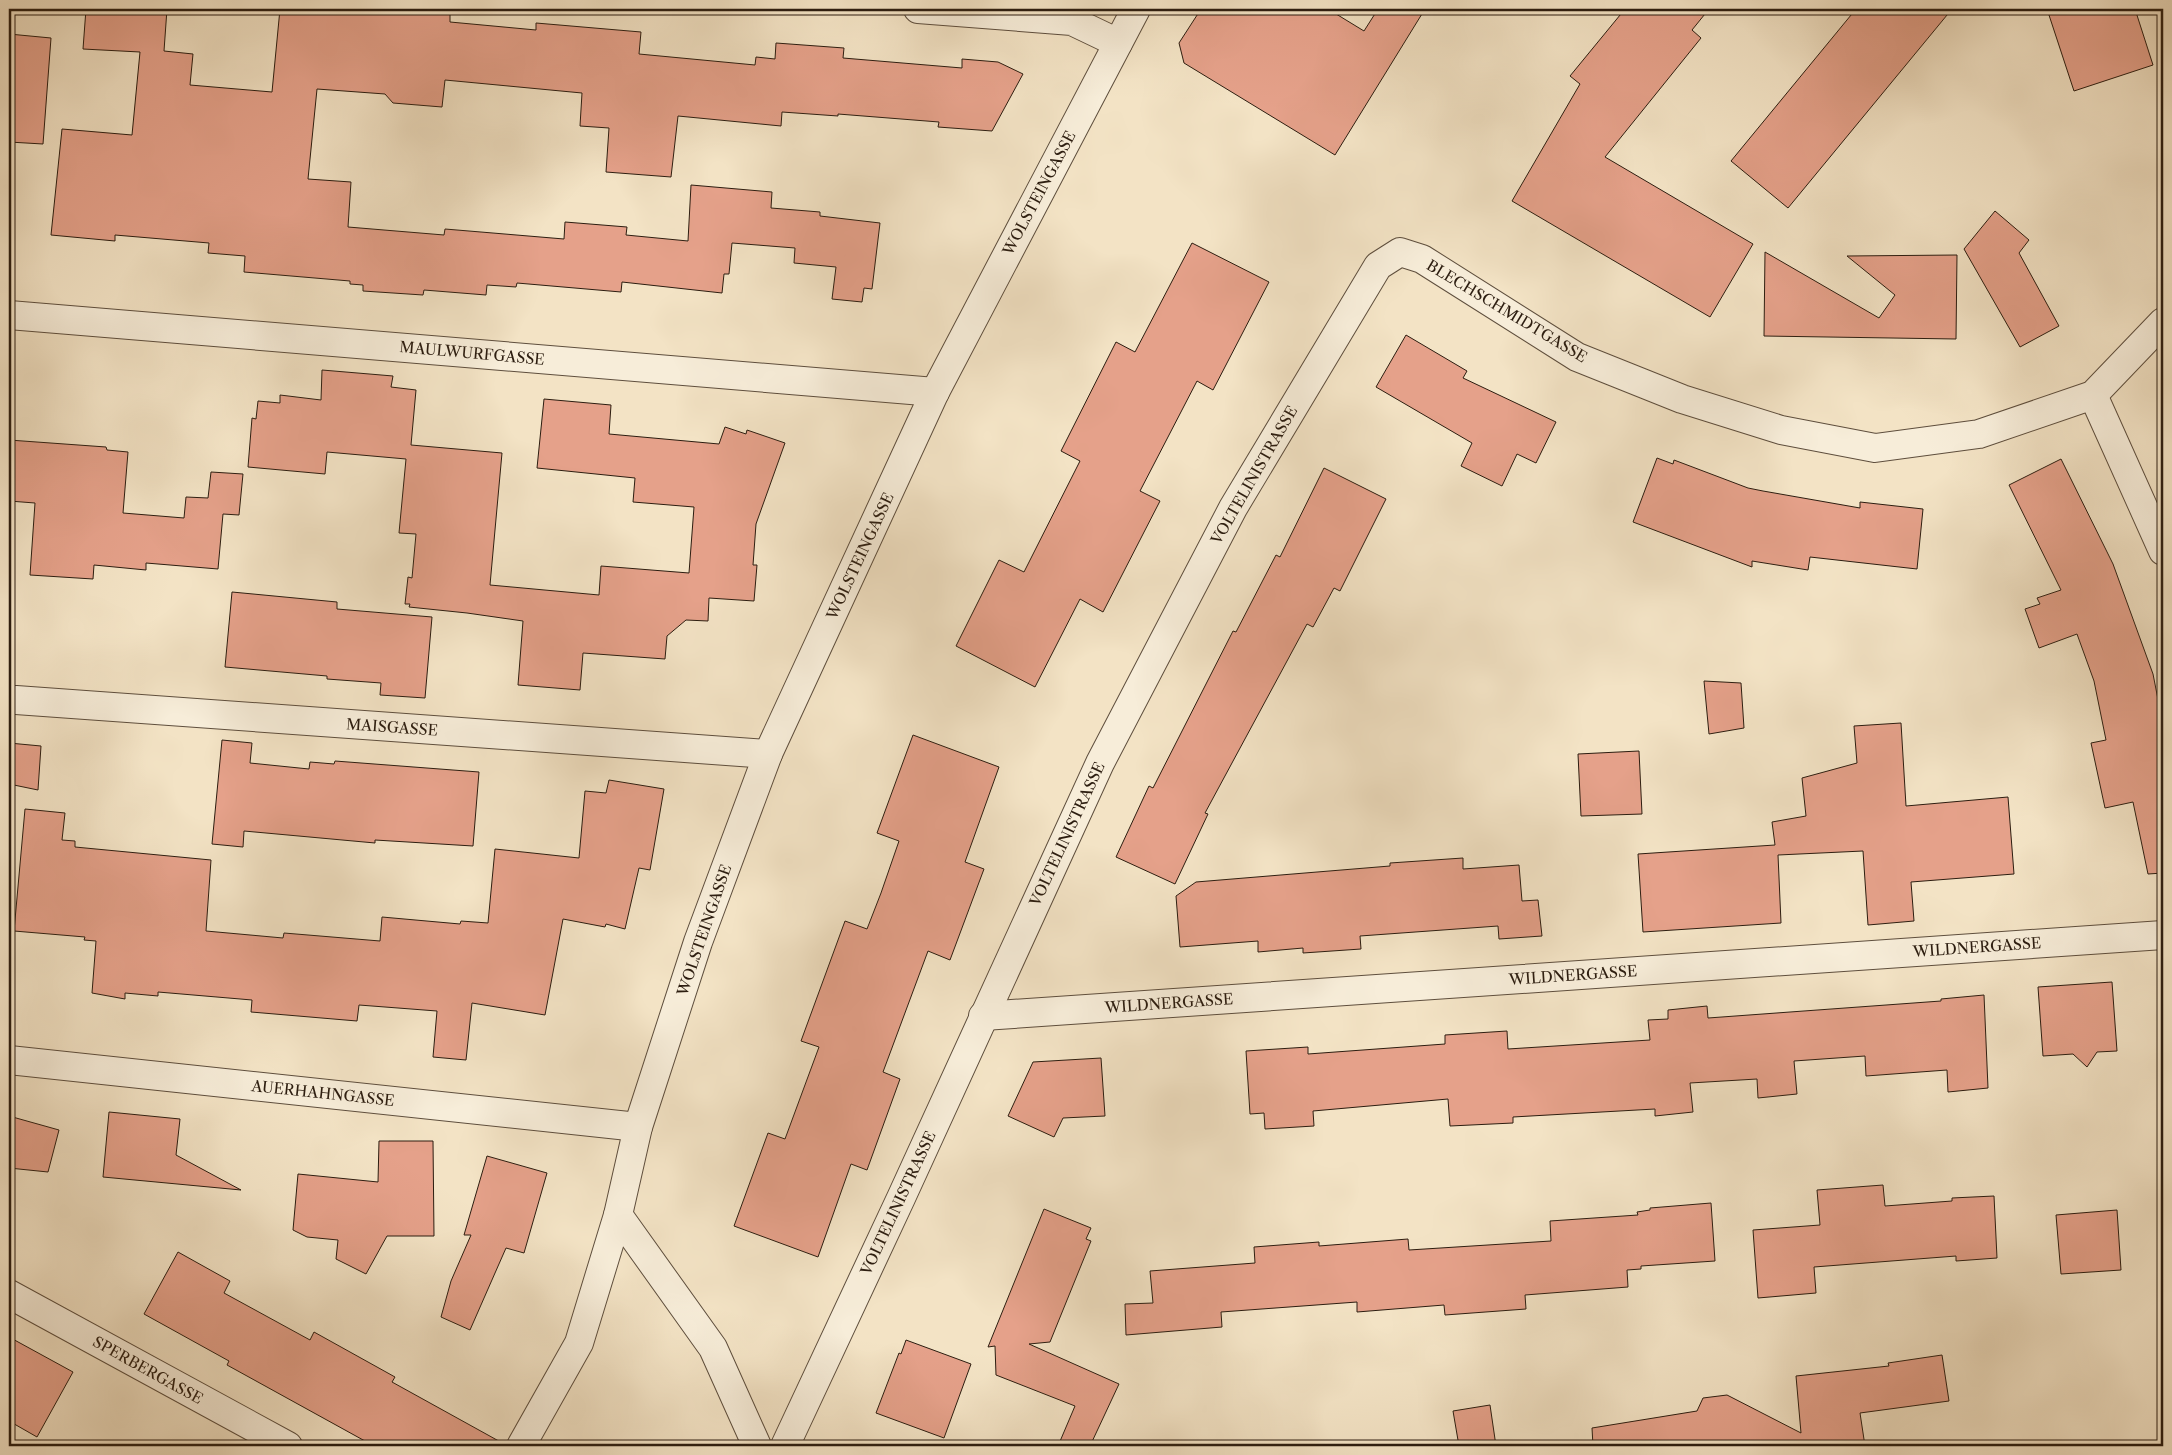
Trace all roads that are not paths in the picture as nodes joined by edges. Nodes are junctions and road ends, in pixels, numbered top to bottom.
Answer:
1 (918, 9) edge
2 (1136, 9) edge
3 (1118, 44) junction
4 (1400, 252) joint
5 (9, 315) edge
6 (2163, 322) edge
7 (935, 392) junction
8 (2093, 395) junction
9 (2163, 550) edge
10 (16, 700) dead end
11 (768, 754) junction
12 (2163, 935) edge
13 (983, 1016) junction
14 (9, 1060) edge
15 (638, 1127) junction
16 (618, 1215) junction
17 (9, 1294) edge
18 (288, 1446) edge
19 (521, 1446) edge
20 (757, 1446) edge
21 (785, 1446) edge

1 - 3 street
2 - 3 street, WOLSTEINGASSE
3 - 7 street, WOLSTEINGASSE
4 - 8 street, BLECHSCHMIDTGASSE
4 - 13 street, VOLTELINISTRASSE
5 - 7 street, MAULWURFGASSE
6 - 8 street, BLECHSCHMIDTGASSE
7 - 11 street, WOLSTEINGASSE
8 - 9 street
10 - 11 street, MAISGASSE
11 - 15 street, WOLSTEINGASSE
12 - 13 street, WILDNERGASSE
13 - 21 street, VOLTELINISTRASSE
14 - 15 street, AUERHAHNGASSE
15 - 16 street
16 - 19 street
16 - 20 street
17 - 18 street, SPERBERGASSE

